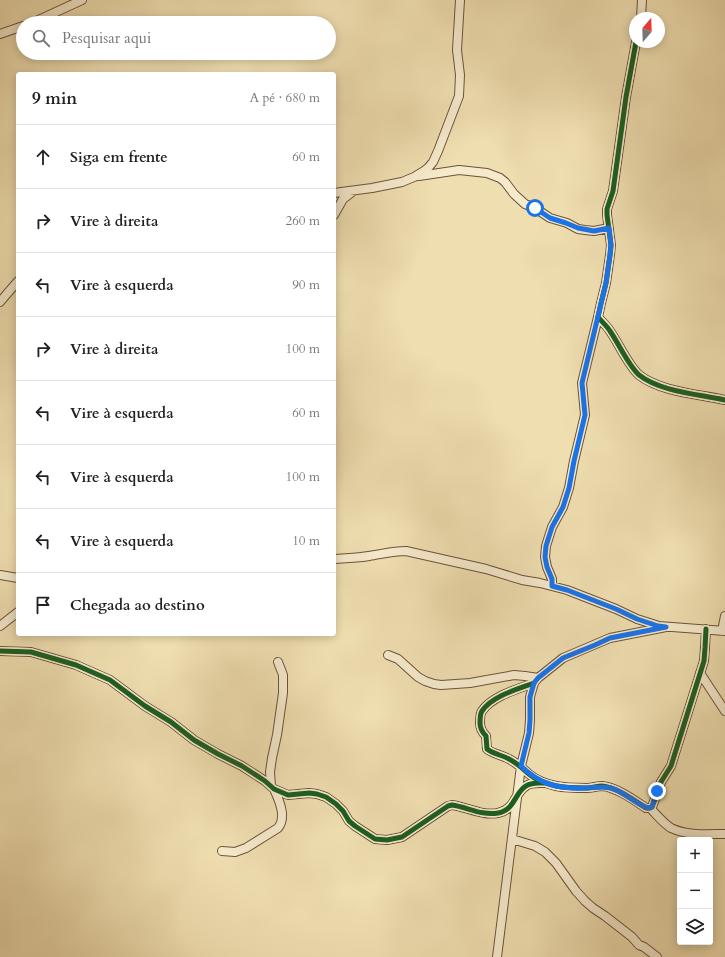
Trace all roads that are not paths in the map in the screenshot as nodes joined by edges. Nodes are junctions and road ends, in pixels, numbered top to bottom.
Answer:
1 (82, 0) edge
2 (460, 0) edge
3 (642, 0) edge
4 (641, 12) edge
5 (47, 16) edge
6 (16, 28) edge
7 (0, 34) edge
8 (635, 48) edge
9 (414, 177) junction
10 (353, 191) junction
11 (336, 193) edge
12 (336, 211) edge
13 (609, 228) junction
14 (16, 284) edge
15 (0, 302) edge
16 (598, 317) junction
17 (725, 400) edge
18 (336, 559) edge
19 (0, 575) edge
20 (16, 578) edge
21 (552, 586) junction
22 (16, 614) edge
23 (725, 616) edge
24 (0, 626) edge
25 (666, 627) junction
26 (706, 629) junction
27 (723, 631) edge
28 (0, 650) edge
29 (388, 655) dead end
30 (278, 662) dead end
31 (700, 673) junction
32 (536, 681) junction
33 (725, 711) edge
34 (521, 766) junction
35 (544, 783) junction
36 (272, 788) junction
37 (517, 796) junction
38 (650, 808) junction
39 (725, 834) edge
40 (512, 839) junction
41 (222, 851) dead end
42 (497, 957) edge
43 (657, 957) edge

1 - 5 street
2 - 9 street
3 - 4 street
6 - 7 street
8 - 13 street
9 - 10 street
9 - 13 street
10 - 11 street
10 - 12 street
13 - 16 street
14 - 15 street
16 - 17 street
16 - 21 street
18 - 21 street
19 - 20 street
21 - 25 street
22 - 24 street
23 - 27 street
25 - 26 street
25 - 32 street
26 - 27 street
26 - 31 street
28 - 36 street
29 - 32 street
30 - 36 street
31 - 33 street
31 - 38 street
32 - 34 street
32 - 34 street
34 - 35 street
34 - 37 street
35 - 37 street
35 - 38 street
36 - 37 street
36 - 41 street
37 - 40 street
38 - 39 street
40 - 42 street
40 - 43 street

